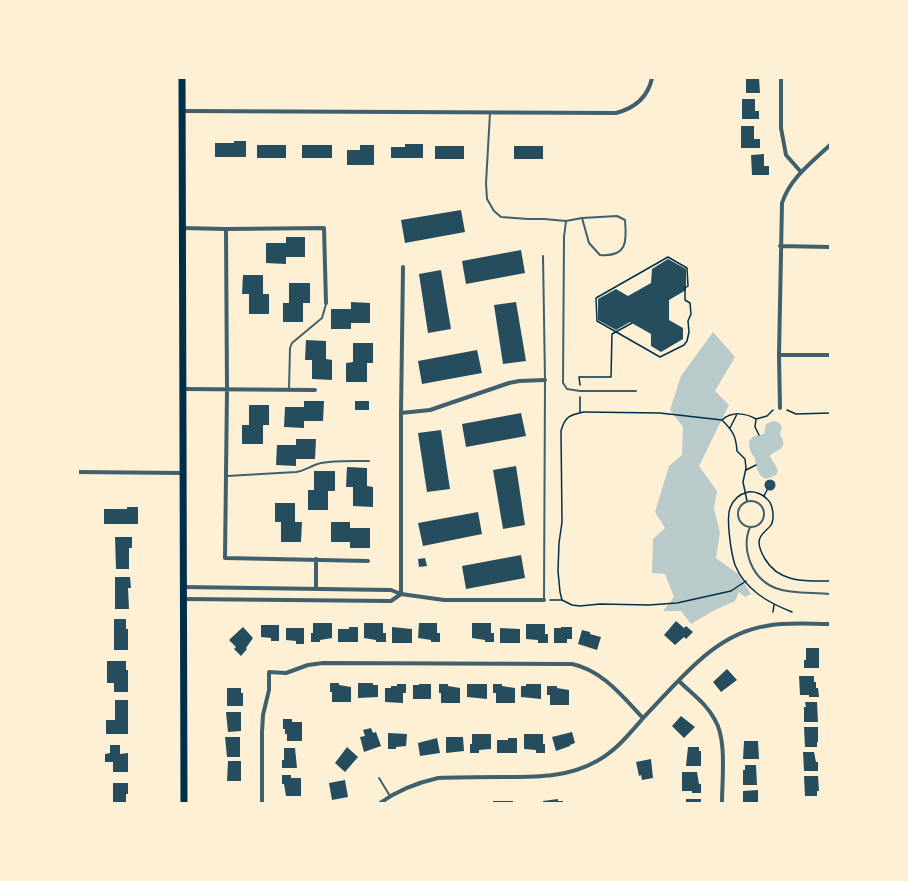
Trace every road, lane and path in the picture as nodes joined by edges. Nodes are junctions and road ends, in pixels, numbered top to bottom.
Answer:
1 (182, 78) edge
2 (652, 78) edge
3 (781, 78) edge
4 (183, 111) junction
5 (490, 113) junction
6 (830, 145) edge
7 (801, 172) junction
8 (582, 218) junction
9 (566, 221) junction
10 (182, 228) junction
11 (226, 229) junction
12 (780, 246) junction
13 (830, 246) edge
14 (543, 256) dead end
15 (403, 268) dead end
16 (326, 303) joint
17 (632, 323) dead end
18 (616, 332) junction
19 (779, 355) junction
20 (830, 355) edge
21 (545, 380) junction
22 (183, 390) junction
23 (227, 390) junction
24 (289, 390) junction
25 (315, 390) dead end
26 (580, 391) junction
27 (636, 391) dead end
28 (780, 408) junction
29 (401, 413) junction
30 (580, 413) junction
31 (830, 413) edge
32 (737, 414) junction
33 (756, 419) junction
34 (722, 420) junction
35 (730, 428) junction
36 (759, 435) dead end
37 (369, 461) dead end
38 (756, 465) dead end
39 (746, 470) junction
40 (78, 472) edge
41 (183, 473) junction
42 (226, 476) junction
43 (767, 490) dead end
44 (746, 493) junction
45 (764, 496) junction
46 (747, 501) junction
47 (750, 527) junction
48 (316, 559) junction
49 (368, 561) dead end
50 (746, 581) junction
51 (830, 581) edge
52 (183, 587) junction
53 (316, 588) junction
54 (401, 594) junction
55 (830, 594) edge
56 (183, 599) junction
57 (544, 600) junction
58 (562, 600) junction
59 (774, 604) junction
60 (773, 612) dead end
61 (792, 612) dead end
62 (830, 624) edge
63 (679, 681) junction
64 (644, 718) junction
65 (379, 778) dead end
66 (390, 796) junction
67 (184, 803) edge
68 (262, 803) edge
69 (380, 803) edge
70 (722, 803) edge

1 - 4 main road
2 - 5 street
3 - 7 street
4 - 5 street
4 - 10 main road
5 - 9 lane
6 - 7 street
7 - 12 street
8 - 8 lane
8 - 9 lane
9 - 26 lane
10 - 11 street
10 - 22 main road
11 - 16 street
11 - 23 street
12 - 13 street
12 - 19 street
14 - 21 lane
15 - 29 street
16 - 24 lane
17 - 18 path
18 - 18 path
18 - 26 path
19 - 20 street
19 - 28 street
21 - 29 street
21 - 57 lane
22 - 23 street
22 - 41 main road
23 - 24 street
23 - 42 street
24 - 25 street
26 - 27 lane
26 - 30 path
28 - 31 path
28 - 33 path
29 - 54 street
30 - 34 path
30 - 58 path
32 - 33 path
32 - 34 path
32 - 35 path
33 - 36 path
34 - 35 path
35 - 39 path
37 - 42 lane
38 - 39 path
39 - 44 path
40 - 41 street
41 - 52 main road
42 - 48 street
43 - 45 path
44 - 45 path
44 - 46 path
44 - 50 path
45 - 51 path
46 - 47 lane
46 - 47 lane
47 - 55 lane
48 - 49 street
48 - 53 street
50 - 58 path
50 - 59 path
52 - 53 street
52 - 56 main road
53 - 54 street
54 - 56 street
54 - 57 street
56 - 67 main road
57 - 58 path
59 - 60 path
59 - 61 path
62 - 63 street
63 - 64 street
63 - 70 street
64 - 66 street
64 - 68 street
65 - 66 lane
66 - 69 street

